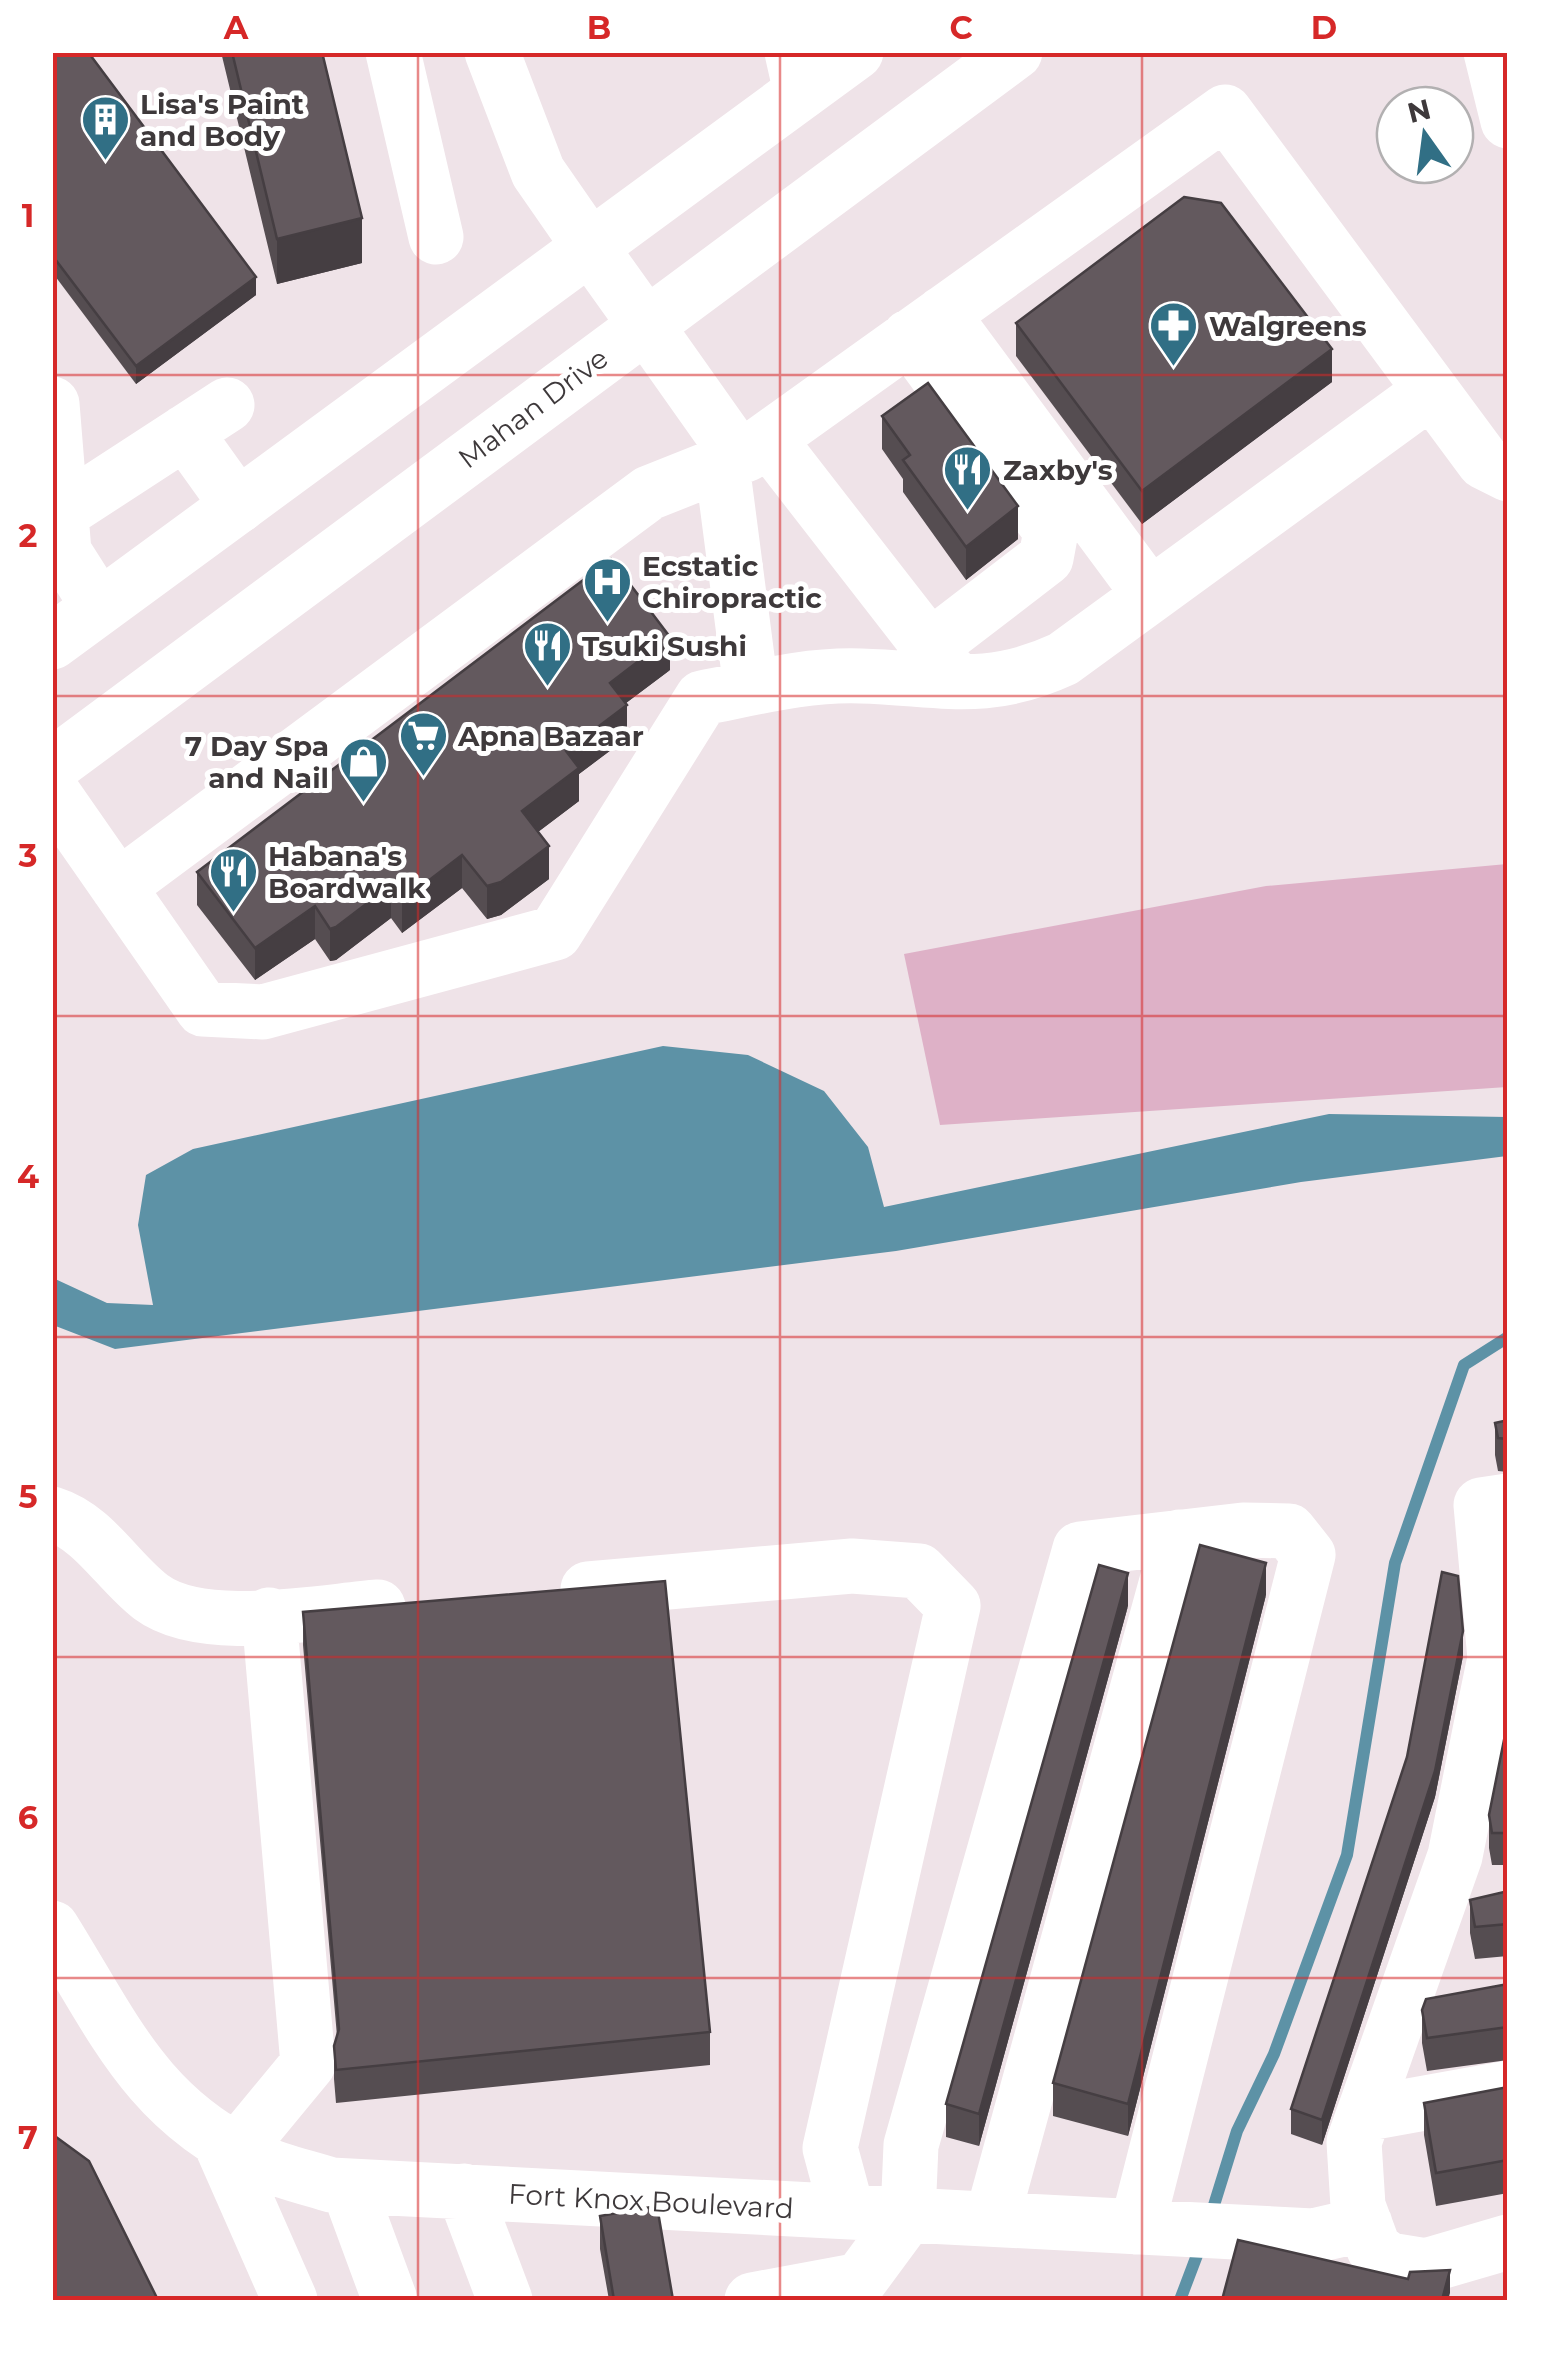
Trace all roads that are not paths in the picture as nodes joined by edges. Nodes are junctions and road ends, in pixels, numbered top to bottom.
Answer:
1 (393, 52) edge
2 (492, 52) edge
3 (856, 52) edge
4 (1015, 52) edge
5 (1492, 52) edge
6 (796, 72) edge
7 (1508, 121) edge
8 (436, 237) dead end
9 (590, 247) junction
10 (645, 324) junction
11 (926, 326) junction
12 (1431, 391) junction
13 (52, 404) edge
14 (743, 454) junction
15 (1500, 461) edge
16 (238, 506) junction
17 (58, 507) edge
18 (1150, 595) junction
19 (99, 608) junction
20 (52, 642) edge
21 (944, 666) junction
22 (752, 688) junction
23 (52, 766) edge
24 (52, 792) edge
25 (118, 886) junction
26 (1508, 1500) edge
27 (52, 1514) edge
28 (1180, 1537) junction
29 (540, 1593) edge
30 (424, 1603) edge
31 (269, 1616) junction
32 (1500, 1619) edge
33 (1495, 1714) edge
34 (1486, 1806) edge
35 (1490, 1897) edge
36 (1436, 1907) junction
37 (61, 1959) edge
38 (1454, 1995) edge
39 (1401, 2004) junction
40 (1508, 2088) edge
41 (1364, 2114) junction
42 (228, 2144) junction
43 (348, 2186) junction
44 (464, 2191) junction
45 (847, 2211) junction
46 (908, 2215) junction
47 (992, 2219) junction
48 (1365, 2224) junction
49 (1179, 2229) junction
50 (1508, 2242) edge
51 (1461, 2279) edge
52 (290, 2300) edge
53 (390, 2300) edge
54 (505, 2300) edge
55 (752, 2300) edge

1 - 8 main road
2 - 9 main road
3 - 6 main road
4 - 10 main road, Mahan Drive
5 - 7 main road
6 - 9 main road
9 - 10 main road
9 - 16 main road
10 - 14 main road
10 - 23 main road, Mahan Drive
11 - 12 main road
11 - 14 main road
11 - 18 main road
11 - 21 main road
12 - 15 main road
12 - 18 main road
13 - 17 main road
14 - 21 main road
14 - 22 main road
14 - 25 main road
16 - 17 main road
16 - 19 main road
17 - 19 main road
18 - 21 main road
19 - 20 main road
21 - 22 main road
22 - 25 main road
24 - 25 main road
26 - 32 main road
27 - 31 main road
28 - 46 main road
28 - 47 main road
28 - 49 main road
29 - 45 main road
30 - 31 main road
31 - 42 main road
32 - 33 main road
33 - 34 main road
34 - 36 main road
35 - 36 main road
36 - 39 main road
37 - 42 main road, Fort Knox Boulevard
38 - 39 main road
39 - 41 main road
40 - 41 main road
41 - 48 main road
42 - 43 main road, Fort Knox Boulevard
42 - 52 main road
43 - 44 main road, Fort Knox Boulevard
43 - 53 main road
44 - 45 main road, Fort Knox Boulevard
44 - 54 main road
45 - 46 main road, Fort Knox Boulevard
46 - 47 main road, Fort Knox Boulevard
46 - 55 main road
47 - 49 main road, Fort Knox Boulevard
48 - 49 main road, Fort Knox Boulevard
48 - 51 main road
50 - 51 main road

